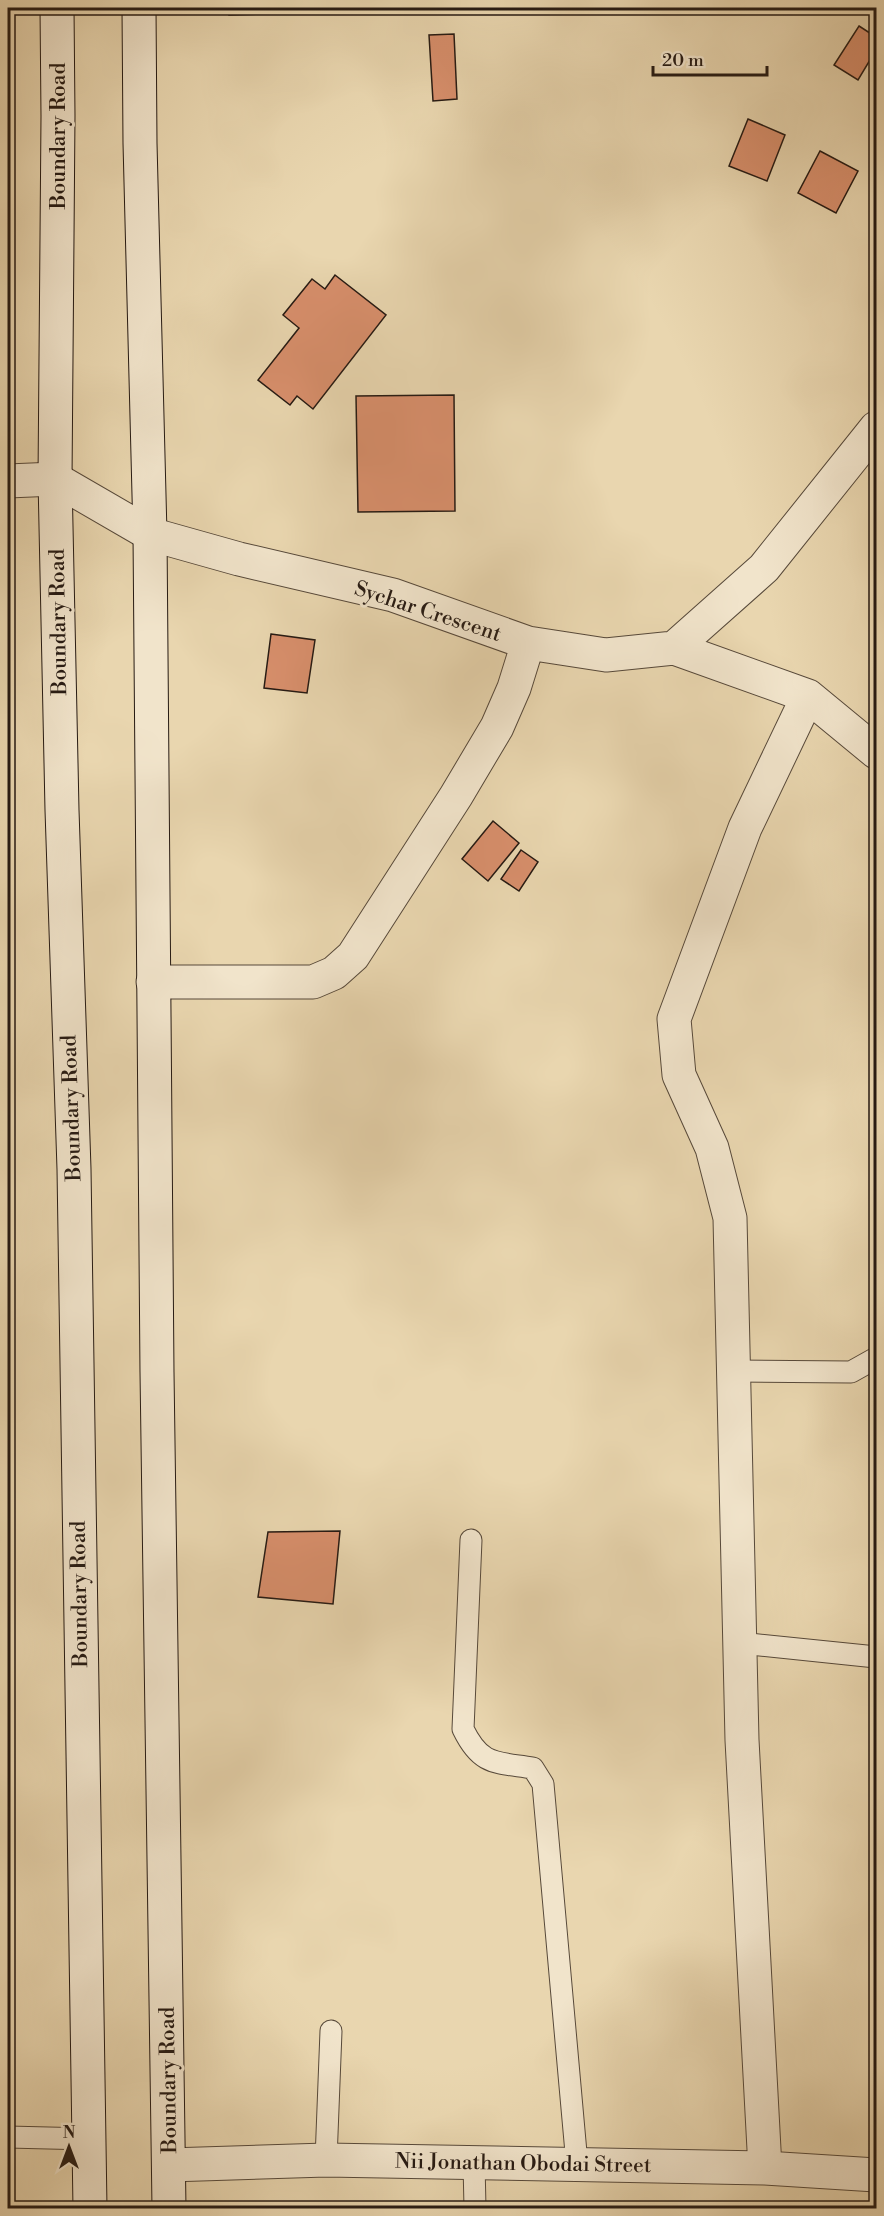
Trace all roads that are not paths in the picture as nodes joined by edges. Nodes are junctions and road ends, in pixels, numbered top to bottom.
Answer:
1 (57, 8) edge
2 (139, 8) edge
3 (876, 428) edge
4 (55, 479) junction
5 (8, 482) edge
6 (150, 534) junction
7 (528, 643) junction
8 (674, 648) junction
9 (808, 696) junction
10 (876, 752) edge
11 (153, 982) junction
12 (876, 1358) edge
13 (734, 1371) junction
14 (471, 1540) dead end
15 (740, 1643) junction
16 (876, 1657) edge
17 (332, 2031) dead end
18 (8, 2137) edge
19 (89, 2139) junction
20 (326, 2160) junction
21 (474, 2163) junction
22 (577, 2164) junction
23 (169, 2165) junction
24 (765, 2168) junction
25 (876, 2175) edge
26 (90, 2208) edge
27 (169, 2208) edge
28 (476, 2208) edge

1 - 4 main road, Boundary Road
2 - 6 main road, Boundary Road
3 - 8 main road
4 - 5 main road
4 - 6 main road, Sychar Crescent
4 - 19 main road, Boundary Road
6 - 7 main road, Sychar Crescent
6 - 11 main road, Boundary Road
7 - 8 main road, Sychar Crescent
7 - 11 main road
8 - 9 main road
9 - 10 main road
9 - 13 main road
11 - 23 main road, Boundary Road
12 - 13 lane
13 - 15 main road
14 - 22 lane
15 - 16 lane
15 - 24 main road
17 - 20 lane
18 - 19 lane
19 - 26 main road, Boundary Road
20 - 21 main road, Nii Jonathan Obodai Street
20 - 23 main road, Nii Jonathan Obodai Street
21 - 22 main road, Nii Jonathan Obodai Street
21 - 28 lane
22 - 24 main road, Nii Jonathan Obodai Street
23 - 27 main road, Boundary Road
24 - 25 main road, Nii Jonathan Obodai Street

